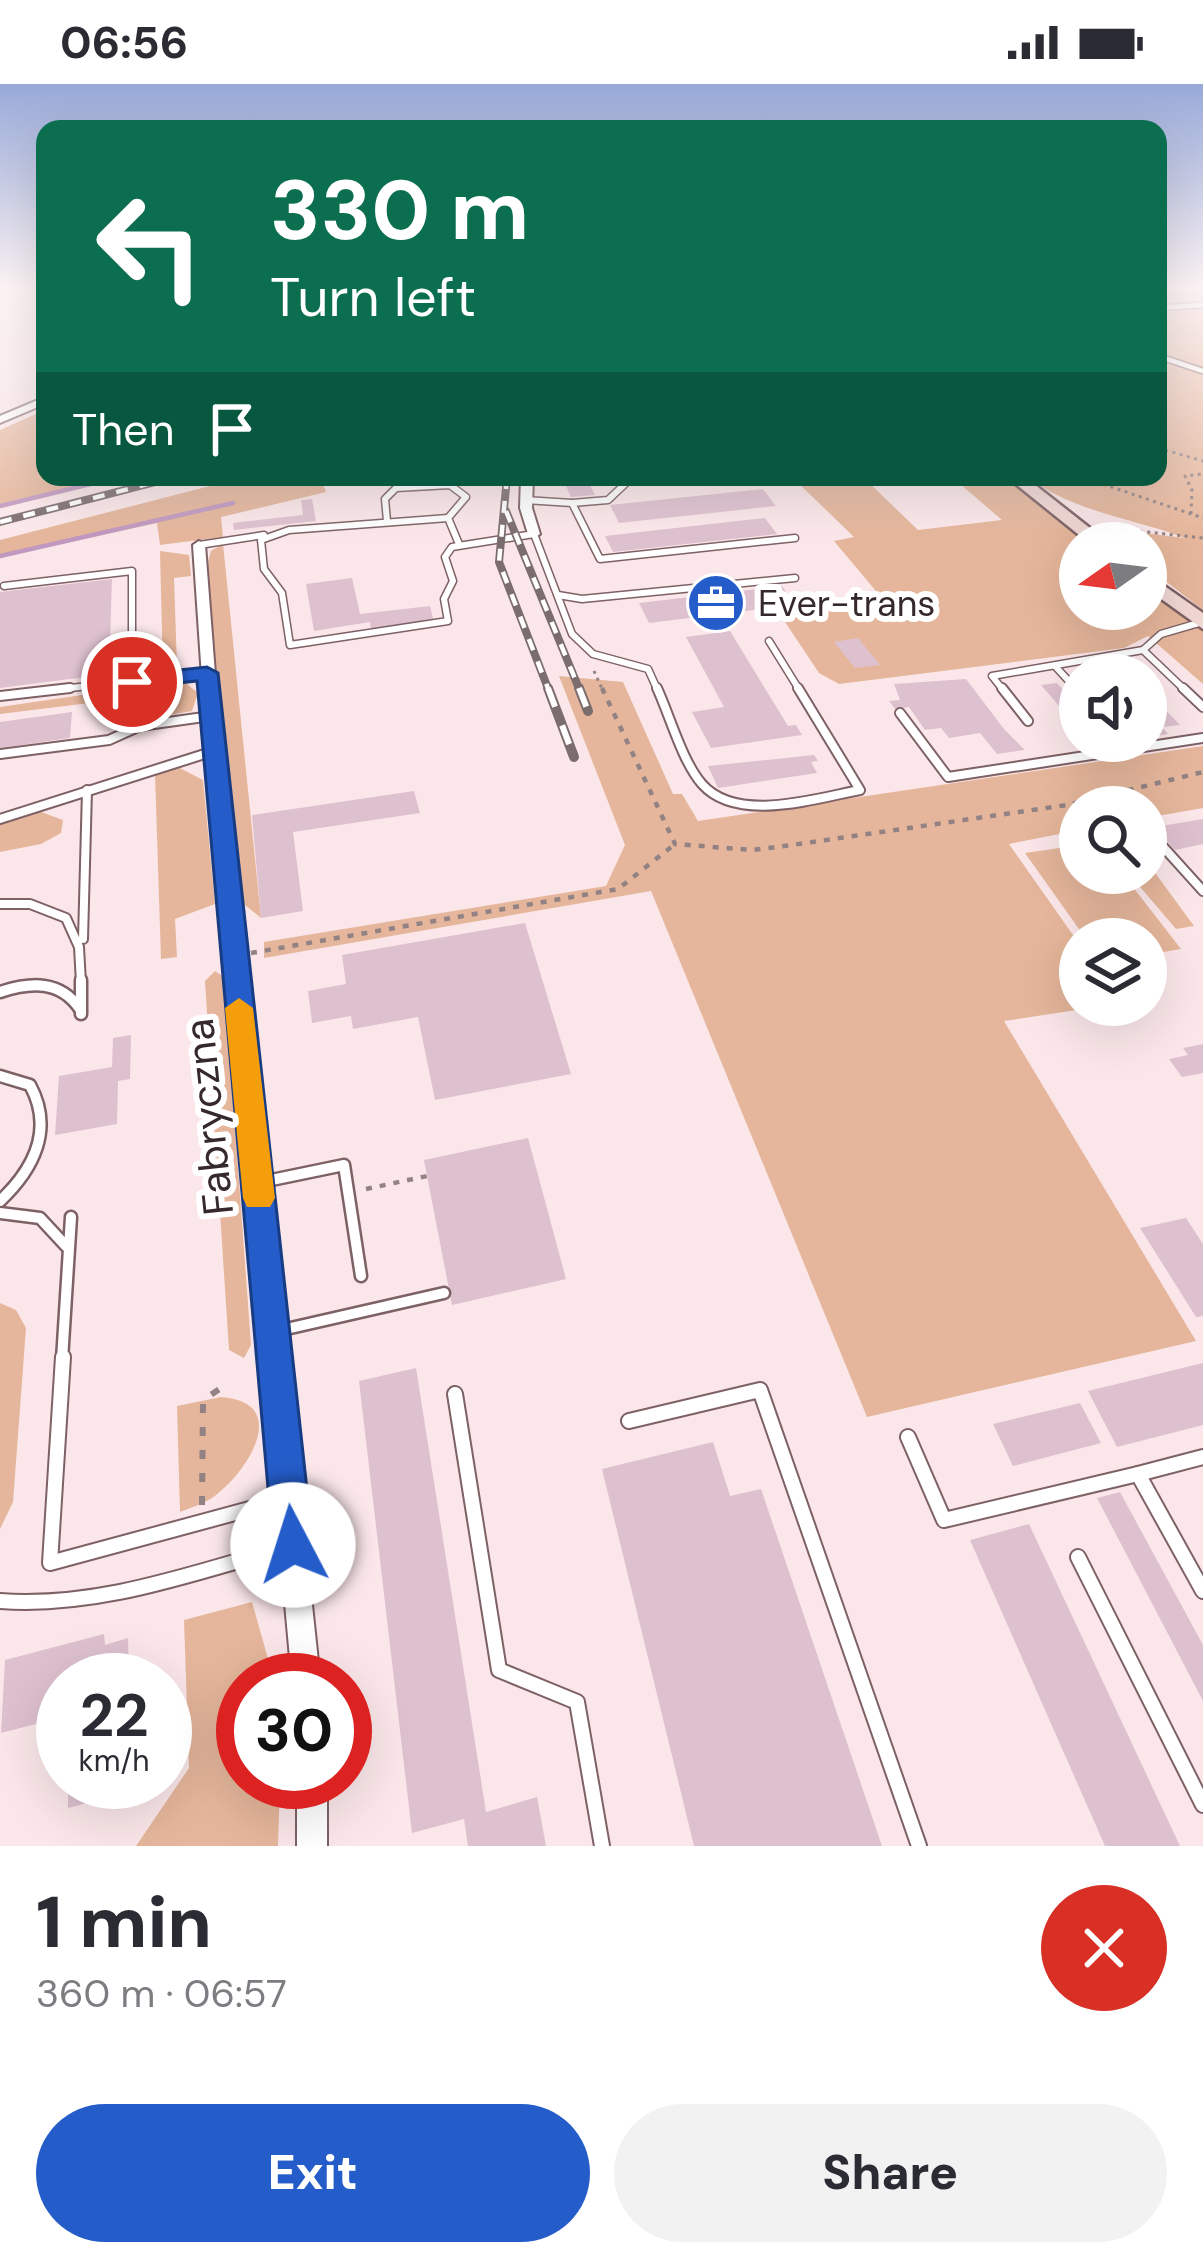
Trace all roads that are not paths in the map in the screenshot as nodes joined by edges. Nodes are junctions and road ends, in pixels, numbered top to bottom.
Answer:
1 (36, 404) edge
2 (0, 421) edge
3 (415, 486) edge
4 (452, 486) edge
5 (527, 486) edge
6 (623, 486) edge
7 (1026, 486) edge
8 (526, 500) junction
9 (572, 503) junction
10 (448, 518) junction
11 (387, 520) junction
12 (1072, 522) edge
13 (269, 534) junction
14 (534, 534) junction
15 (795, 538) dead end
16 (459, 544) junction
17 (199, 545) joint
18 (795, 578) dead end
19 (4, 586) dead end
20 (558, 595) junction
21 (1167, 596) edge
22 (1202, 623) edge
23 (769, 641) dead end
24 (1143, 650) junction
25 (1055, 666) junction
26 (1059, 670) edge
27 (207, 673) junction
28 (132, 682) junction
29 (0, 696) edge
30 (1203, 707) edge
31 (900, 712) dead end
32 (212, 716) junction
33 (1028, 721) dead end
34 (1203, 737) edge
35 (1167, 743) edge
36 (214, 752) junction
37 (0, 754) edge
38 (1059, 760) edge
39 (86, 790) junction
40 (0, 819) edge
41 (1167, 851) edge
42 (1203, 891) edge
43 (0, 904) edge
44 (83, 945) junction
45 (0, 992) edge
46 (0, 1076) edge
47 (257, 1183) junction
48 (0, 1201) edge
49 (0, 1213) edge
50 (71, 1217) dead end
51 (69, 1251) junction
52 (361, 1276) dead end
53 (444, 1293) dead end
54 (273, 1332) junction
55 (455, 1394) dead end
56 (629, 1421) dead end
57 (908, 1437) dead end
58 (1203, 1457) edge
59 (1138, 1474) junction
60 (289, 1499) junction
61 (293, 1545) junction
62 (1078, 1557) dead end
63 (1203, 1591) edge
64 (0, 1601) edge
65 (303, 1653) edge
66 (1203, 1805) edge
67 (312, 1809) edge
68 (312, 1846) edge
69 (602, 1846) edge
70 (919, 1846) edge

1 - 2 street
3 - 11 lane
4 - 10 lane
5 - 8 street
6 - 9 lane
7 - 12 main road
8 - 9 lane
8 - 14 street
9 - 15 lane
10 - 11 lane
10 - 16 lane
11 - 13 lane
13 - 16 lane
13 - 17 lane
14 - 16 lane
14 - 20 lane
17 - 27 street, Fabryczna
18 - 20 lane
19 - 28 lane
20 - 23 lane
21 - 22 main road
22 - 24 lane
24 - 25 lane
24 - 30 lane
25 - 26 lane
25 - 33 lane
27 - 28 lane
27 - 32 street, Fabryczna
28 - 29 lane
31 - 38 lane
32 - 36 street, Fabryczna
32 - 37 lane
34 - 35 lane
36 - 39 lane
36 - 47 street, Fabryczna
39 - 40 lane
39 - 44 lane
41 - 42 lane
43 - 44 lane
44 - 45 lane
46 - 48 lane
47 - 52 lane
47 - 54 street, Fabryczna
49 - 51 lane
50 - 51 lane
51 - 60 lane
53 - 54 lane
54 - 60 street, Fabryczna
55 - 69 lane
56 - 70 lane
57 - 59 lane
58 - 59 lane
59 - 63 lane
60 - 61 street, Fabryczna
61 - 64 lane
61 - 65 street, Fabryczna
62 - 66 lane
67 - 68 street

